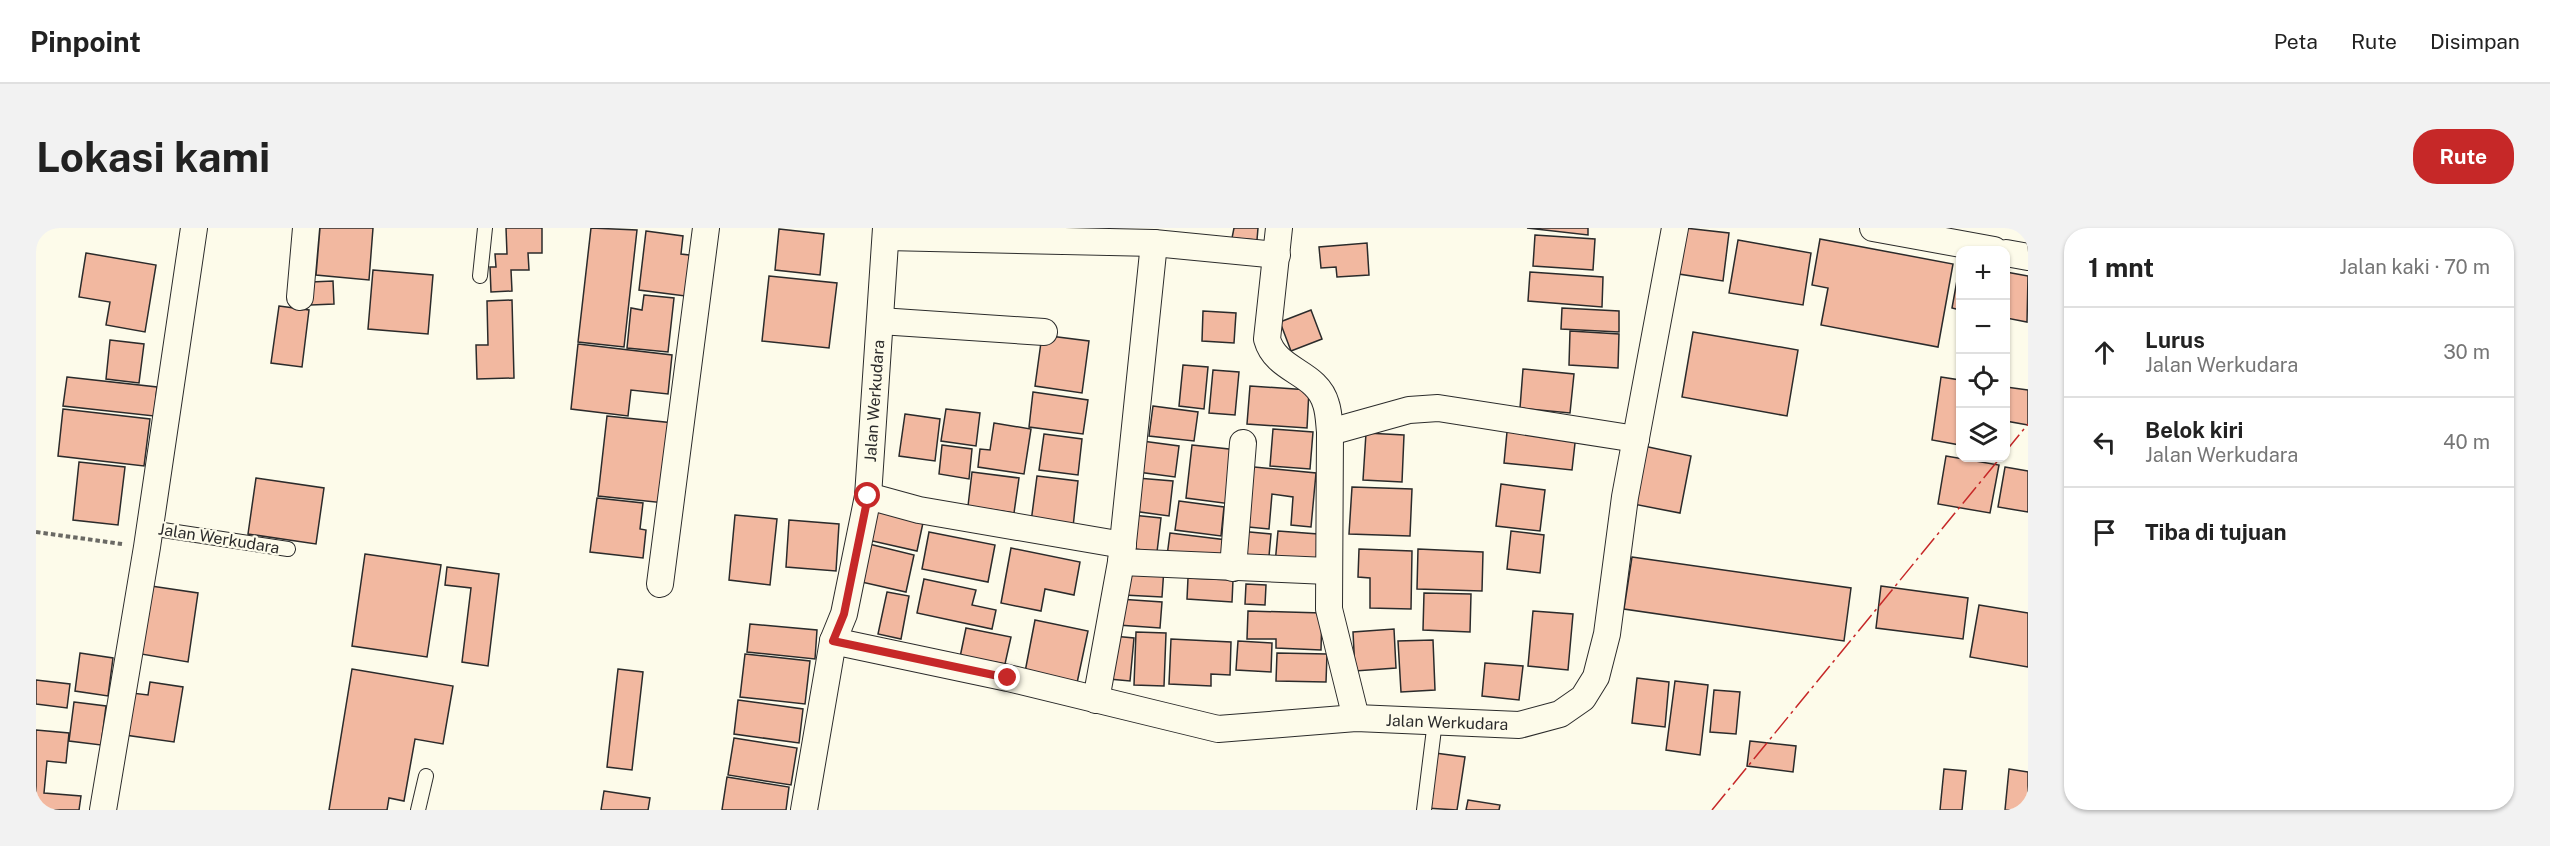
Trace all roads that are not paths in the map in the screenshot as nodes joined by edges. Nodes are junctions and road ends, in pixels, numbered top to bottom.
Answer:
1 (194, 228) edge
2 (306, 228) edge
3 (485, 228) edge
4 (706, 228) edge
5 (1279, 228) edge
6 (1675, 228) edge
7 (1873, 228) edge
8 (886, 232) edge
9 (1154, 243) junction
10 (1972, 246) edge
11 (2010, 254) edge
12 (1276, 255) junction
13 (2028, 257) edge
14 (480, 276) dead end
15 (300, 297) dead end
16 (880, 321) junction
17 (1044, 332) dead end
18 (1330, 432) junction
19 (1636, 439) junction
20 (1243, 443) dead end
21 (868, 496) junction
22 (148, 538) junction
23 (288, 549) dead end
24 (1122, 554) junction
25 (1233, 568) junction
26 (1328, 571) junction
27 (660, 584) dead end
28 (833, 641) junction
29 (1096, 700) junction
30 (1356, 718) junction
31 (1435, 721) junction
32 (426, 776) dead end
33 (103, 810) edge
34 (418, 810) edge
35 (804, 810) edge
36 (1424, 810) edge

1 - 22 street
2 - 15 street
3 - 14 lane
4 - 27 street
5 - 12 street
6 - 19 street, Jalan Werkudara
7 - 10 street
8 - 9 street
8 - 16 street, Jalan Werkudara
9 - 12 street
9 - 24 street
11 - 13 street
12 - 18 street
16 - 17 street
16 - 21 street, Jalan Werkudara
18 - 19 street
18 - 26 street
19 - 31 street, Jalan Werkudara
20 - 25 street
21 - 24 street
21 - 28 street, Jalan Werkudara
22 - 23 lane, Jalan Werkudara
22 - 33 street
24 - 25 street
24 - 29 street
25 - 26 street
26 - 30 street
28 - 29 street, Jalan Werkudara
28 - 35 street, Jalan Werkudara
29 - 30 street, Jalan Werkudara
30 - 31 street, Jalan Werkudara
31 - 36 lane
32 - 34 lane

